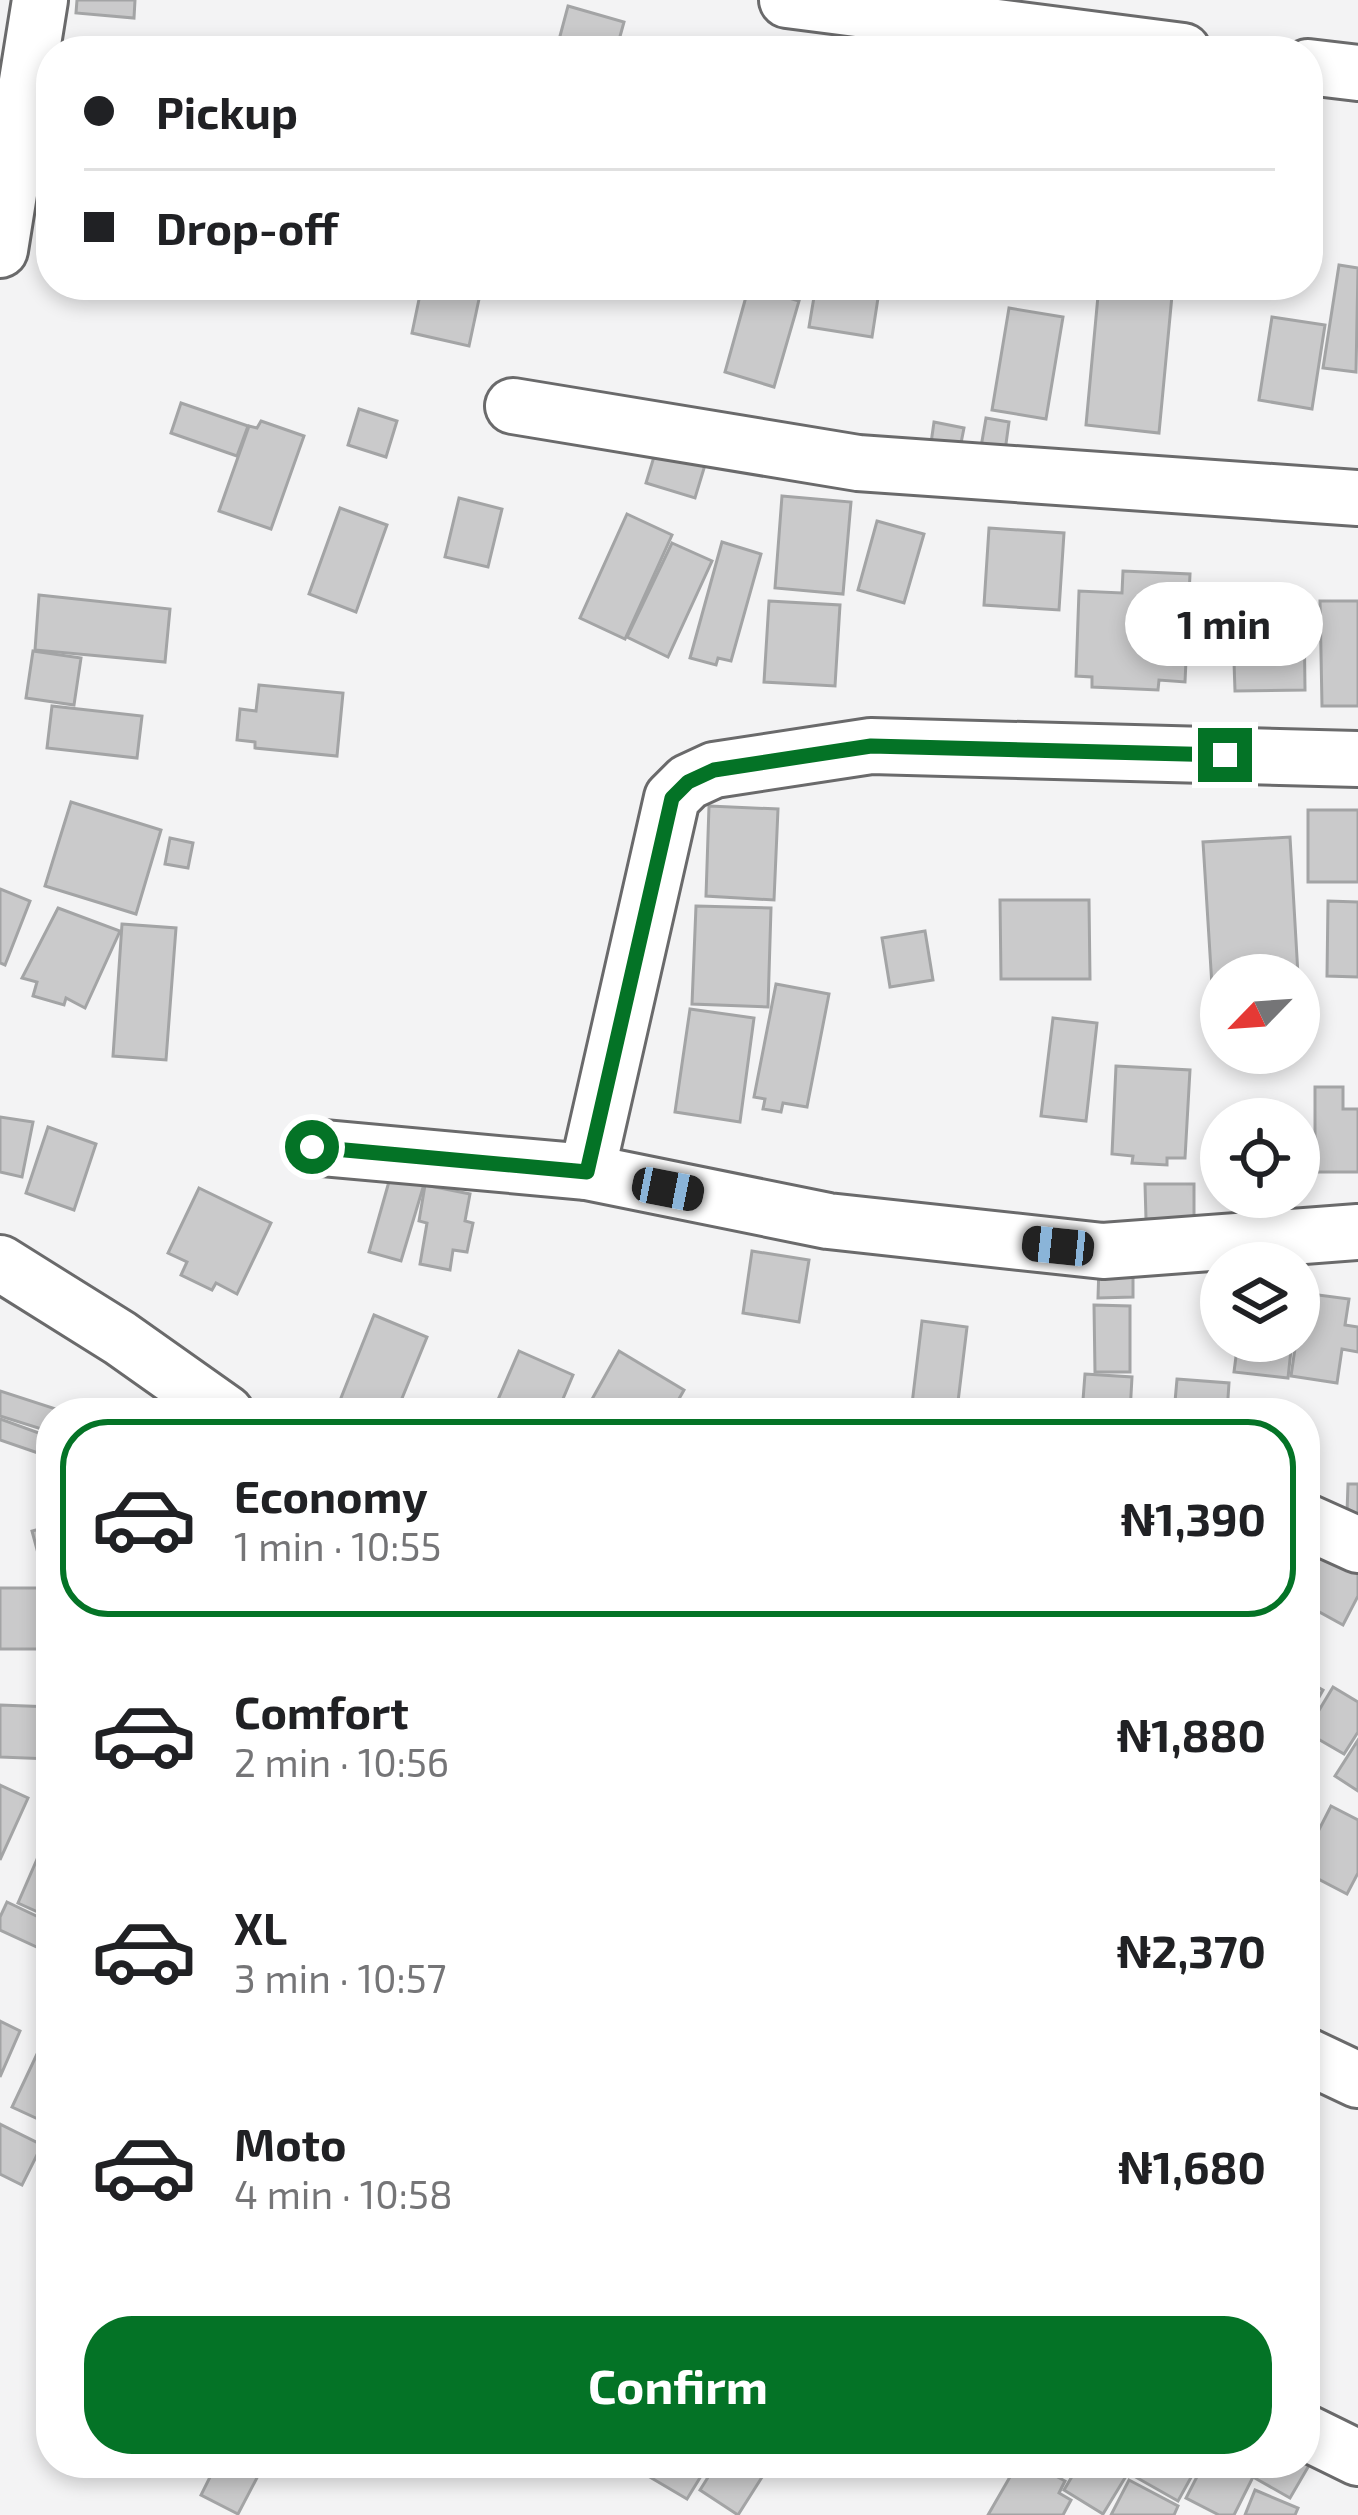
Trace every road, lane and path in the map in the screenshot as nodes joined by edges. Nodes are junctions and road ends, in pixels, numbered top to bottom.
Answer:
1 (40, 0) edge
2 (787, 0) edge
3 (1067, 36) edge
4 (1323, 69) edge
5 (1358, 73) edge
6 (0, 250) edge
7 (513, 406) dead end
8 (1358, 498) edge
9 (1358, 758) edge
10 (312, 1147) dead end
11 (587, 1172) junction
12 (1358, 1232) edge
13 (0, 1263) edge
14 (205, 1398) edge
15 (1320, 1528) edge
16 (1358, 1545) edge
17 (1320, 2062) edge
18 (1358, 2080) edge
19 (1320, 2439) edge
20 (1358, 2458) edge

1 - 6 street
2 - 3 street
4 - 5 street
7 - 8 street
9 - 11 street
10 - 11 street
11 - 12 street
13 - 14 street
15 - 16 street
17 - 18 street
19 - 20 street

